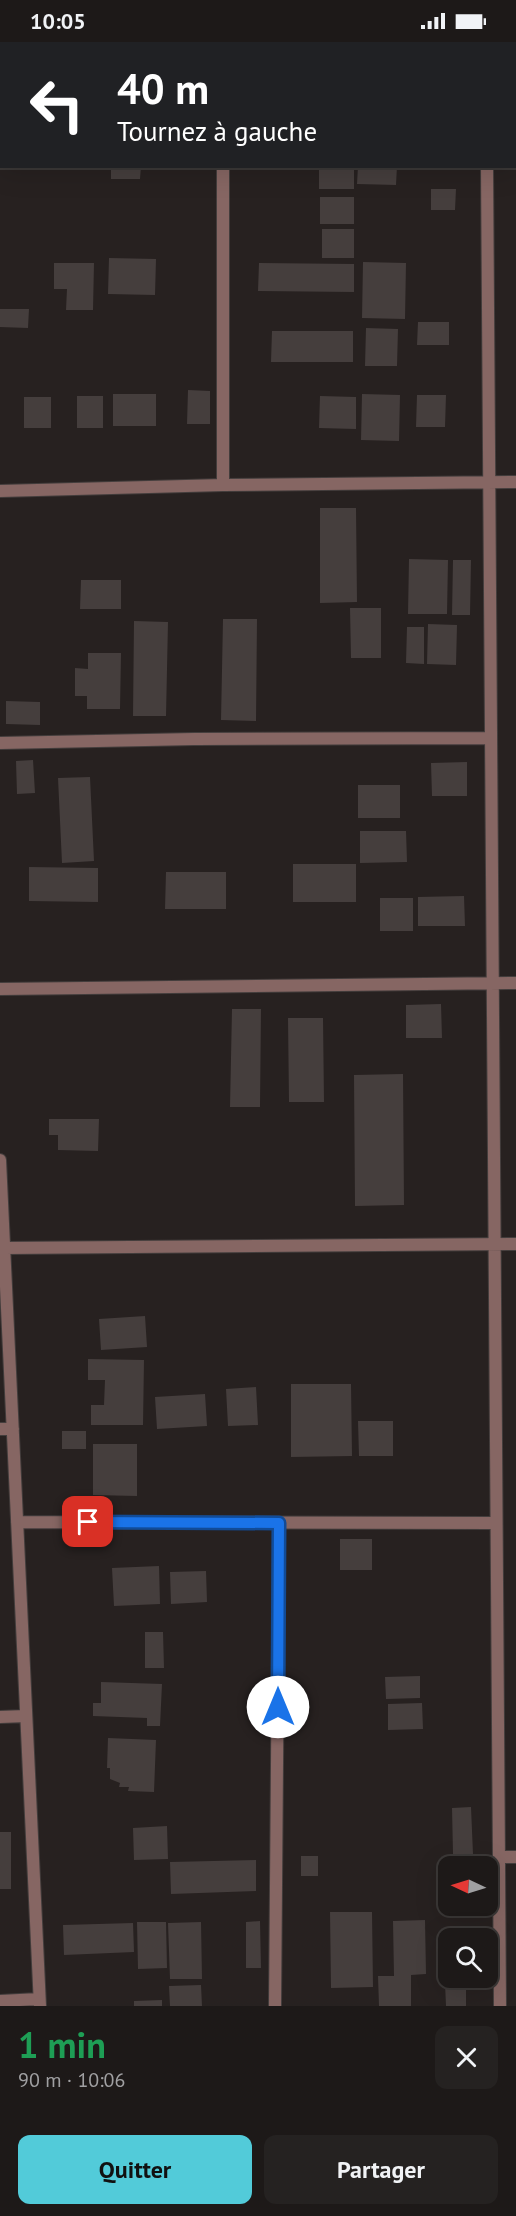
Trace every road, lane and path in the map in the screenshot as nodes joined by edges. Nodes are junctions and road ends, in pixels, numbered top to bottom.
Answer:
1 (224, 168) edge
2 (487, 168) edge
3 (516, 482) edge
4 (489, 483) junction
5 (223, 485) junction
6 (0, 491) edge
7 (491, 738) junction
8 (0, 743) edge
9 (492, 983) junction
10 (516, 983) edge
11 (0, 988) edge
12 (0, 1160) edge
13 (516, 1244) edge
14 (494, 1245) junction
15 (4, 1248) junction
16 (6, 1429) edge
17 (17, 1522) junction
18 (279, 1523) junction
19 (496, 1523) junction
20 (26, 1716) junction
21 (0, 1717) edge
22 (499, 1857) junction
23 (516, 1857) edge
24 (0, 2001) edge
25 (40, 2002) edge
26 (275, 2006) edge
27 (500, 2006) edge

1 - 5 street
2 - 4 street
3 - 4 street
4 - 5 street
4 - 7 street
5 - 6 street
7 - 8 street
7 - 9 street
9 - 10 street
9 - 11 street
9 - 14 street
12 - 15 street
13 - 14 street
14 - 15 street
14 - 19 street
15 - 16 street
16 - 17 street
17 - 18 street
17 - 20 street
18 - 19 street
18 - 26 street
19 - 22 street
20 - 21 street
20 - 25 street
22 - 23 street
22 - 27 street
24 - 25 street

